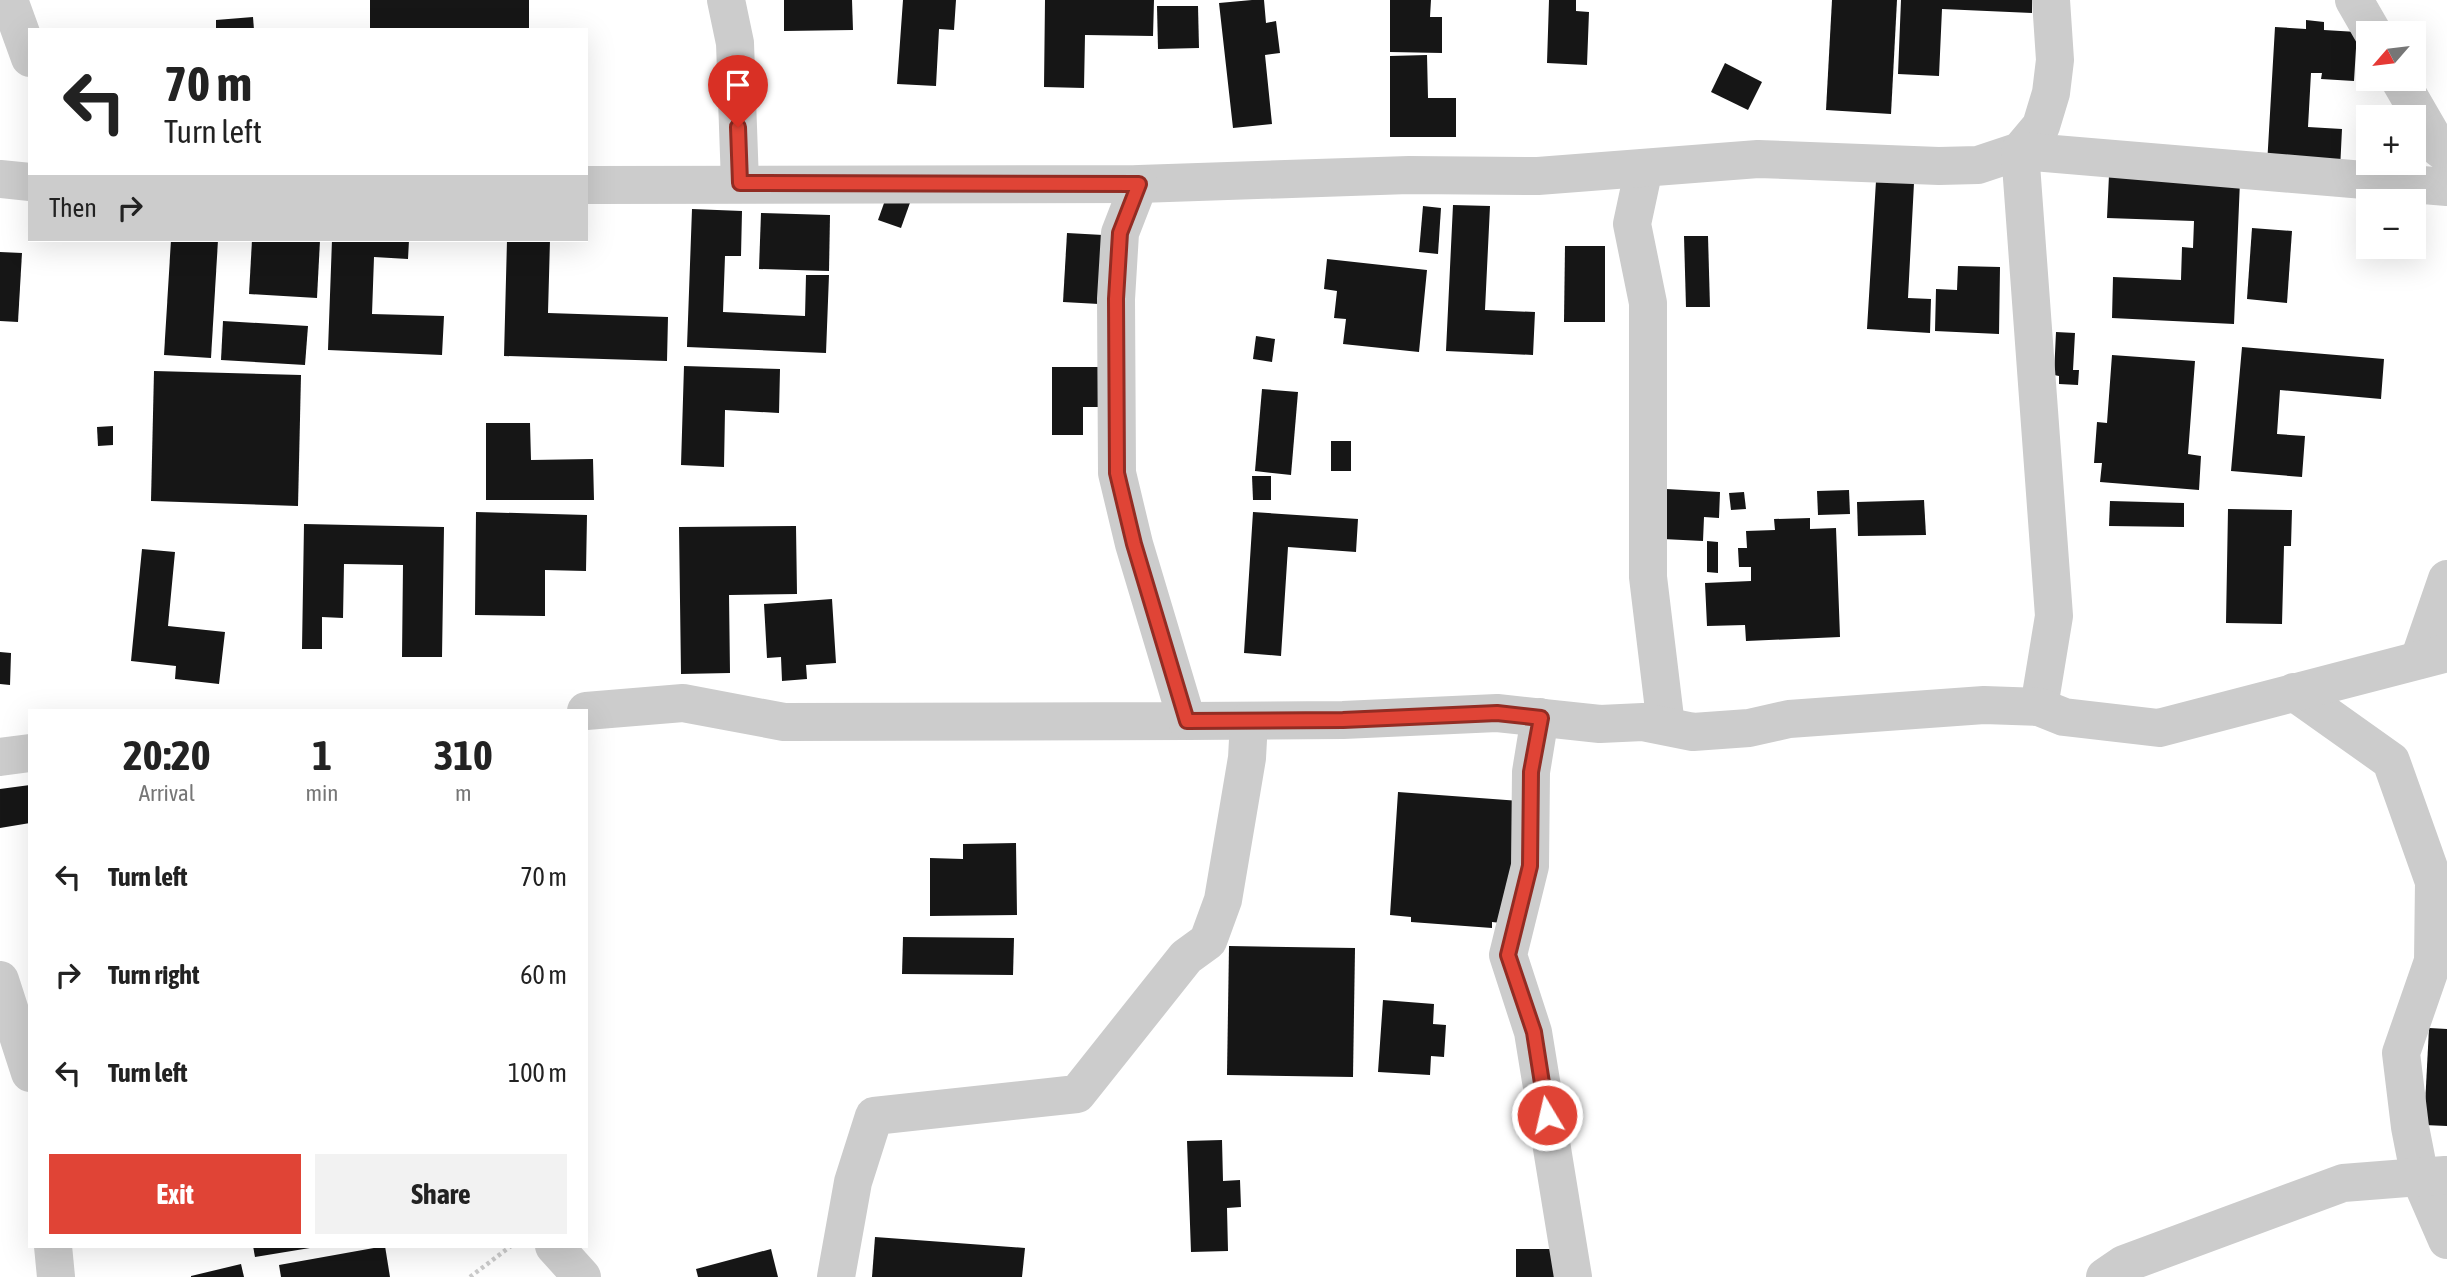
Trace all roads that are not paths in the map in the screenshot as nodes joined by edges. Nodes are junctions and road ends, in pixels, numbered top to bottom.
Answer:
1 (9, 0) edge
2 (726, 0) edge
3 (2052, 0) edge
4 (2354, 0) edge
5 (2366, 21) edge
6 (28, 52) edge
7 (2406, 91) edge
8 (2020, 151) junction
9 (2447, 154) edge
10 (1644, 168) junction
11 (0, 179) edge
12 (28, 182) edge
13 (740, 183) junction
14 (1139, 184) junction
15 (588, 185) edge
16 (2447, 187) edge
17 (2447, 579) edge
18 (2433, 656) edge
19 (2294, 692) junction
20 (2039, 707) junction
21 (588, 711) edge
22 (1541, 718) junction
23 (1187, 721) junction
24 (1250, 721) junction
25 (1666, 726) junction
26 (28, 752) edge
27 (0, 757) edge
28 (0, 980) edge
29 (28, 1067) edge
30 (2434, 1176) edge
31 (2447, 1240) edge
32 (53, 1248) edge
33 (556, 1248) edge
34 (56, 1277) edge
35 (582, 1277) edge
36 (836, 1277) edge
37 (1573, 1277) edge
38 (2105, 1277) edge

1 - 6 street
2 - 13 street
3 - 8 street
4 - 5 street
7 - 9 street
8 - 10 street
8 - 16 street
8 - 20 street
10 - 14 street
10 - 25 street
11 - 12 street
13 - 14 street
13 - 15 street
14 - 23 street
17 - 18 street
18 - 19 street
19 - 20 street
19 - 30 street
20 - 25 street
21 - 23 street
22 - 24 street
22 - 25 street
22 - 37 street
23 - 24 street
24 - 36 street
26 - 27 street
28 - 29 street
30 - 31 street
30 - 38 street
32 - 34 street
33 - 35 street

